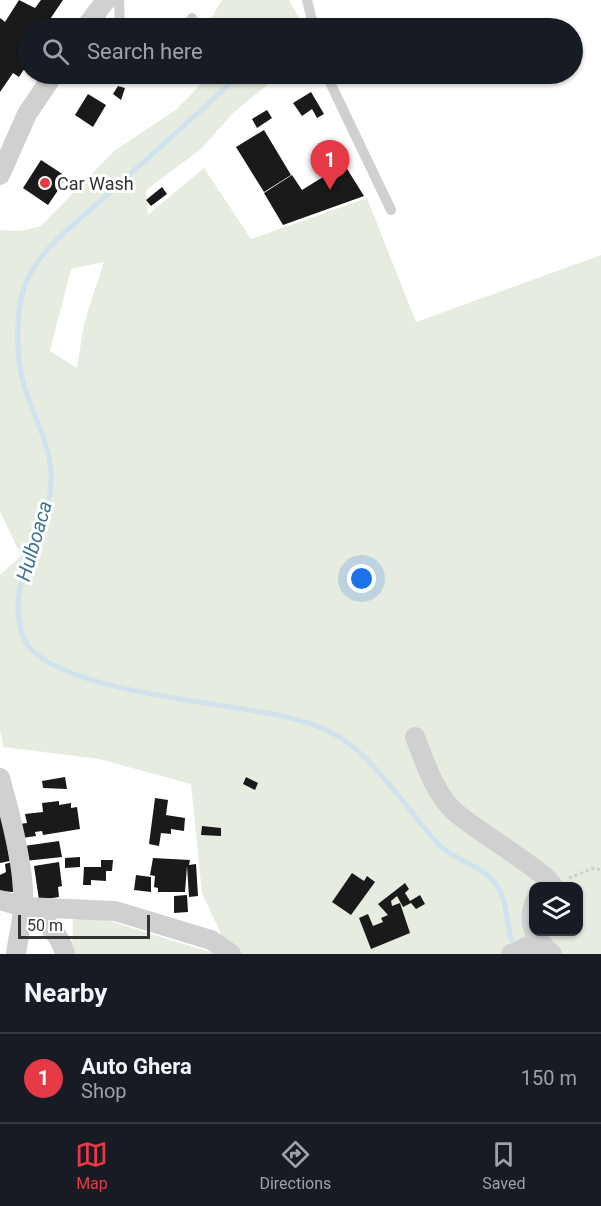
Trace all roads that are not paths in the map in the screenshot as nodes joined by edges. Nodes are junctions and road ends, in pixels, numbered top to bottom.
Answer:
1 (106, 0) edge
2 (118, 0) edge
3 (307, 0) edge
4 (92, 18) edge
5 (119, 18) edge
6 (312, 18) edge
7 (47, 84) edge
8 (331, 84) edge
9 (0, 175) edge
10 (392, 210) dead end
11 (415, 737) dead end
12 (0, 778) edge
13 (549, 882) edge
14 (0, 900) edge
15 (24, 907) junction
16 (545, 948) edge
17 (16, 954) edge
18 (65, 954) edge
19 (231, 954) edge
20 (511, 954) edge

1 - 4 street
2 - 5 lane
3 - 6 lane
7 - 9 street
8 - 10 lane
11 - 13 street
12 - 15 street
14 - 15 street
15 - 17 street
15 - 18 street
15 - 19 street
16 - 20 street

